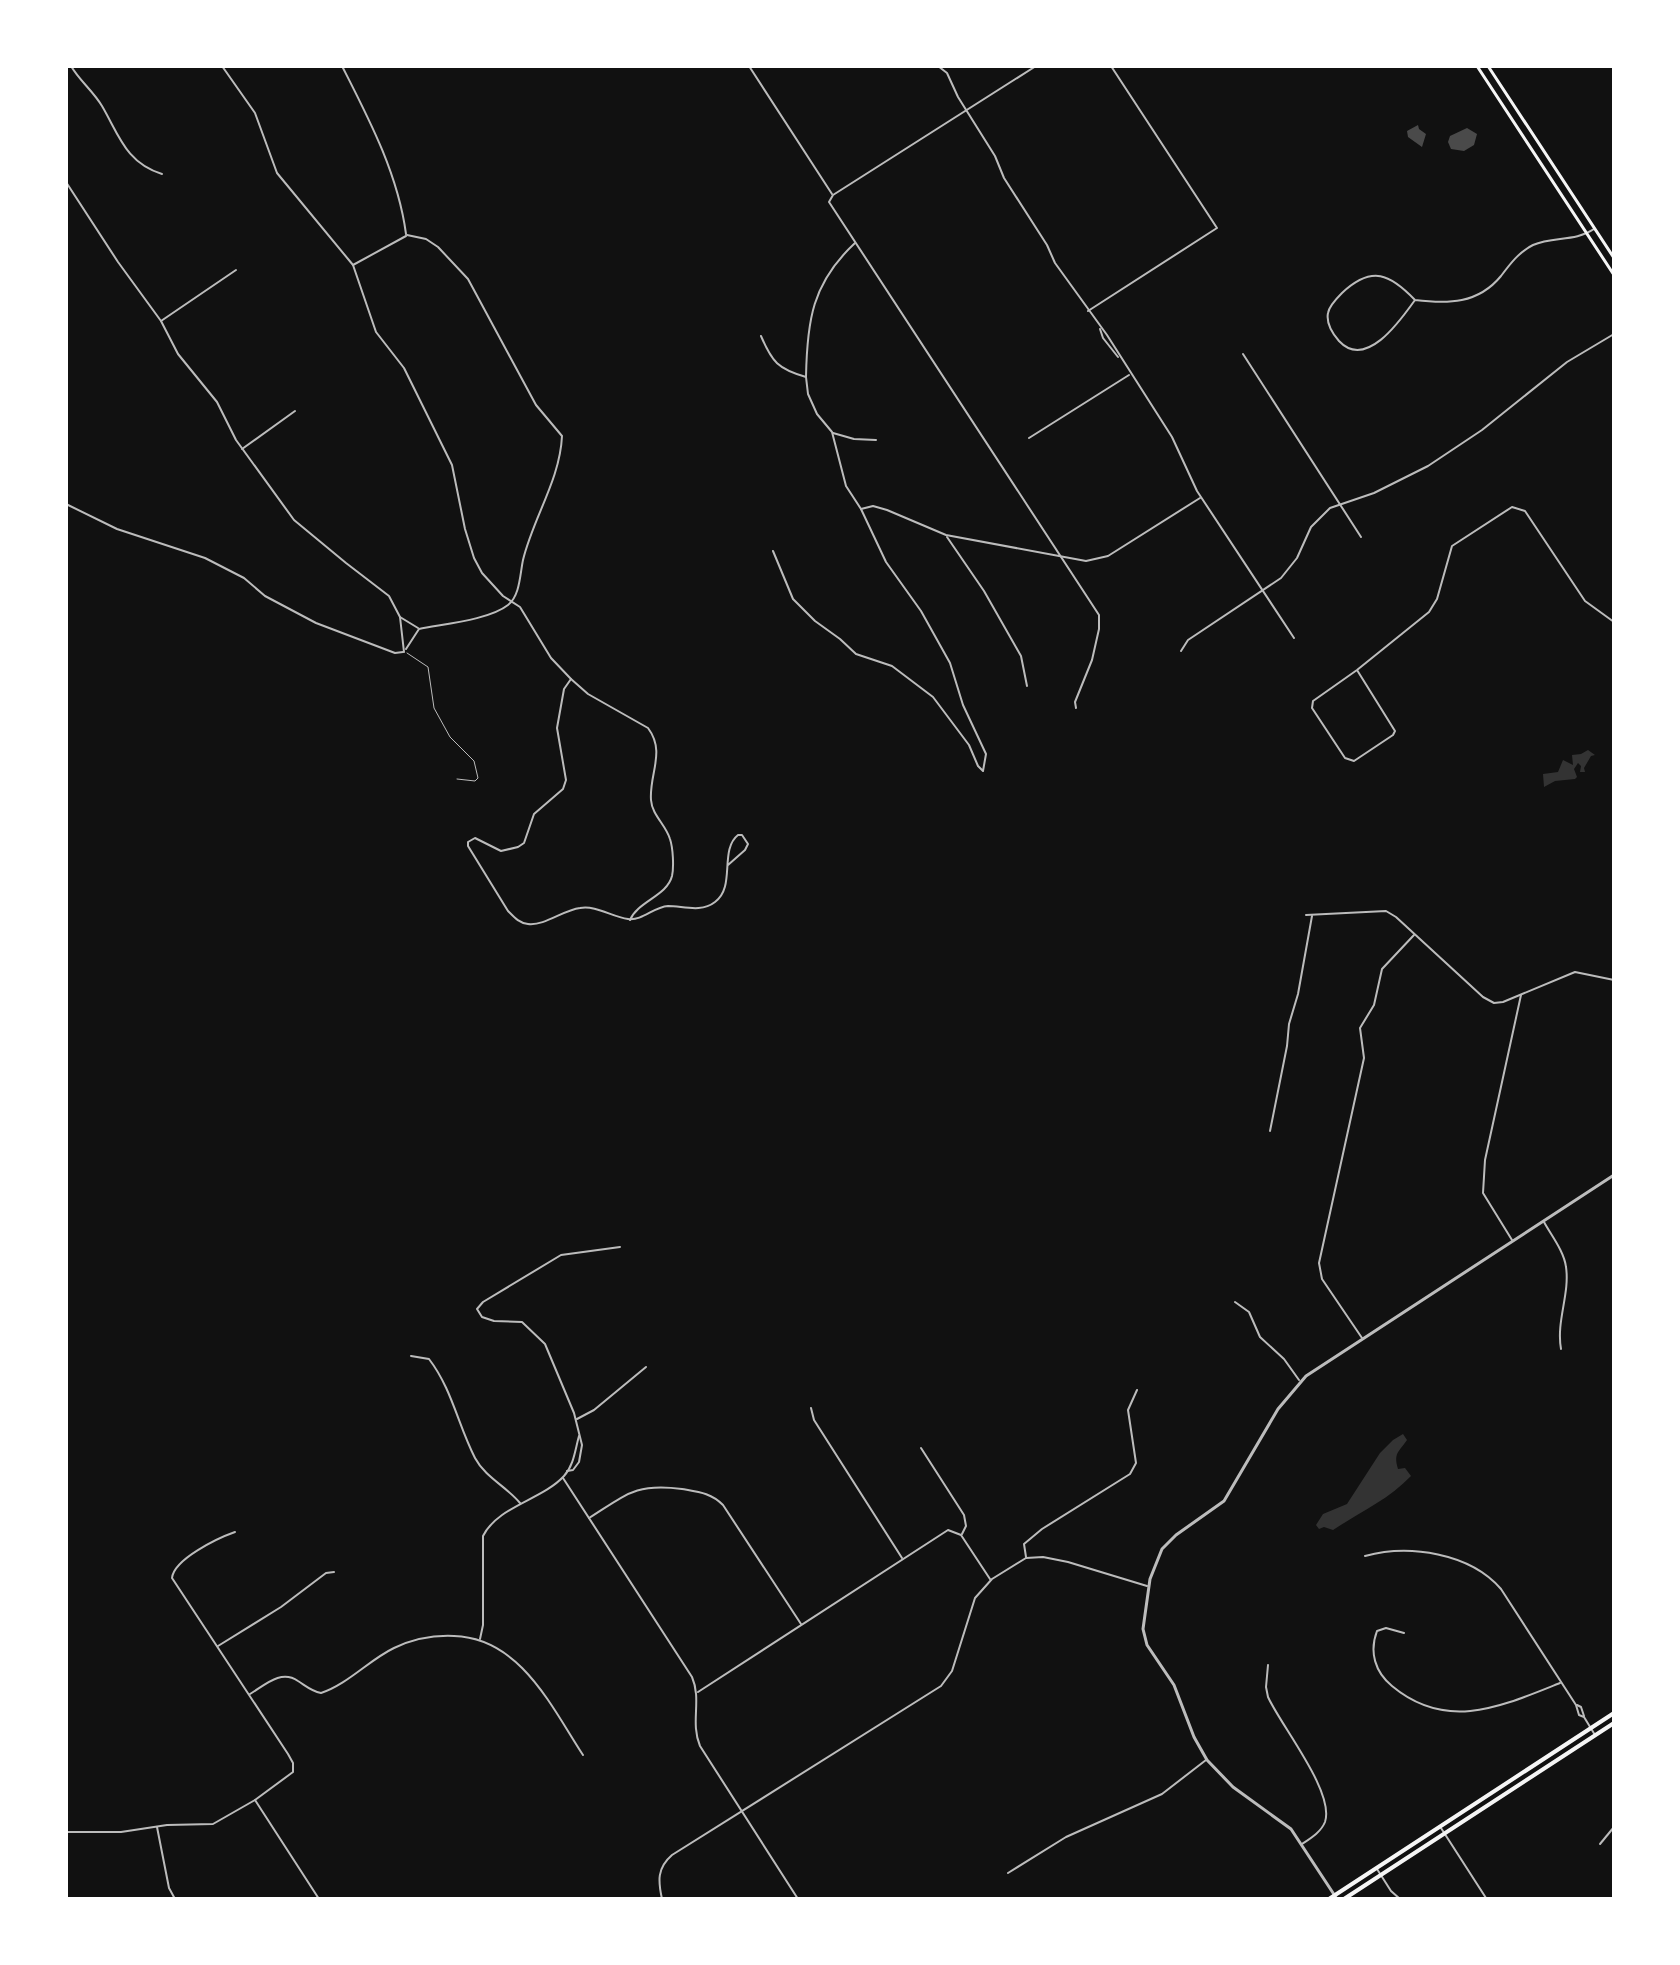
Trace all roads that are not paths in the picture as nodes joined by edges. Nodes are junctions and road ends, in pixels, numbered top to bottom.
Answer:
1 (71, 66) edge
2 (222, 66) edge
3 (342, 66) edge
4 (749, 66) edge
5 (938, 66) edge
6 (1036, 66) edge
7 (1111, 66) edge
8 (1477, 66) edge
9 (1488, 66) edge
10 (966, 111) junction
11 (162, 174) dead end
12 (66, 182) edge
13 (833, 195) junction
14 (1595, 229) junction
15 (1587, 234) junction
16 (407, 235) junction
17 (856, 242) junction
18 (1614, 258) edge
19 (353, 265) junction
20 (236, 270) dead end
21 (1614, 275) edge
22 (1415, 300) junction
23 (1088, 311) junction
24 (161, 321) junction
25 (1614, 334) edge
26 (761, 336) dead end
27 (1243, 354) dead end
28 (1130, 374) junction
29 (806, 377) junction
30 (295, 411) dead end
31 (832, 432) junction
32 (1029, 438) dead end
33 (876, 440) dead end
34 (242, 449) junction
35 (1201, 497) junction
36 (1340, 503) junction
37 (66, 504) edge
38 (861, 509) junction
39 (946, 535) junction
40 (1361, 537) dead end
41 (773, 551) dead end
42 (1061, 556) junction
43 (1263, 591) junction
44 (512, 602) junction
45 (400, 617) junction
46 (1614, 622) edge
47 (419, 629) junction
48 (1294, 638) dead end
49 (1181, 651) dead end
50 (404, 652) junction
51 (1357, 670) junction
52 (571, 679) junction
53 (1027, 686) dead end
54 (1076, 708) dead end
55 (457, 779) dead end
56 (728, 865) junction
57 (1306, 915) dead end
58 (1313, 915) junction
59 (66, 918) edge
60 (630, 920) junction
61 (1414, 935) junction
62 (66, 957) edge
63 (1614, 980) edge
64 (1521, 994) junction
65 (1270, 1131) dead end
66 (1614, 1175) edge
67 (1544, 1222) junction
68 (1513, 1241) junction
69 (620, 1247) dead end
70 (1235, 1302) dead end
71 (1363, 1339) junction
72 (1561, 1349) dead end
73 (411, 1356) dead end
74 (646, 1367) dead end
75 (1300, 1381) junction
76 (1137, 1390) dead end
77 (811, 1408) dead end
78 (576, 1420) junction
79 (921, 1448) dead end
80 (563, 1478) junction
81 (521, 1504) junction
82 (589, 1518) junction
83 (235, 1532) dead end
84 (961, 1535) junction
85 (1365, 1556) dead end
86 (1026, 1558) junction
87 (903, 1559) junction
88 (334, 1572) dead end
89 (991, 1580) junction
90 (1149, 1586) junction
91 (801, 1625) junction
92 (1404, 1633) dead end
93 (480, 1640) junction
94 (218, 1647) junction
95 (1268, 1665) dead end
96 (1561, 1683) junction
97 (697, 1693) junction
98 (249, 1695) junction
99 (1614, 1713) edge
100 (1614, 1723) edge
101 (1591, 1728) junction
102 (1595, 1735) junction
103 (583, 1755) dead end
104 (1207, 1760) junction
105 (255, 1800) junction
106 (741, 1811) junction
107 (1440, 1826) junction
108 (157, 1827) junction
109 (1614, 1827) edge
110 (66, 1832) edge
111 (1445, 1834) junction
112 (1302, 1844) junction
113 (1600, 1844) dead end
114 (1376, 1868) junction
115 (1008, 1873) dead end
116 (1381, 1875) junction
117 (1391, 1891) junction
118 (1336, 1897) edge
119 (1486, 1898) edge
120 (175, 1899) edge
121 (319, 1899) edge
122 (662, 1899) edge
123 (798, 1899) edge
124 (1329, 1899) edge
125 (1344, 1899) edge
126 (1391, 1899) edge
127 (1400, 1899) edge

1 - 11 street
2 - 19 street
3 - 16 street
4 - 13 street
5 - 10 street
6 - 10 street
7 - 23 street
8 - 15 main road
9 - 14 main road
10 - 13 street
10 - 23 street
12 - 24 street
13 - 17 street
14 - 15 street
14 - 18 main road
15 - 21 main road
15 - 22 street
16 - 19 street
16 - 44 street
17 - 29 street
17 - 42 street
19 - 44 street
20 - 24 street
22 - 22 street
23 - 28 street
24 - 34 street
25 - 36 street
26 - 29 street
27 - 36 street
28 - 32 street
28 - 35 street
29 - 31 street
30 - 34 street
31 - 33 street
31 - 38 street
34 - 45 street
35 - 42 street
35 - 43 street
36 - 40 street
36 - 43 street
37 - 50 street
38 - 39 street
38 - 41 street
39 - 42 street
39 - 53 street
42 - 54 street
43 - 48 street
43 - 49 street
44 - 47 street
44 - 52 street
45 - 47 street
45 - 50 street
46 - 51 street
47 - 50 street
50 - 55 lane
51 - 51 street
52 - 60 street
52 - 60 street
56 - 56 street
56 - 60 street
57 - 58 street
58 - 61 street
58 - 65 street
59 - 62 street
61 - 64 street
61 - 71 street
63 - 64 street
64 - 68 street
66 - 67 street
67 - 68 street
67 - 72 street
68 - 71 street
69 - 78 street
70 - 75 street
71 - 75 street
73 - 81 street
74 - 78 street
75 - 90 street
76 - 86 street
77 - 87 street
78 - 80 street
79 - 84 street
80 - 81 street
80 - 82 street
81 - 93 street
82 - 91 street
82 - 97 street
83 - 94 street
84 - 87 street
84 - 89 street
85 - 96 street
86 - 89 street
86 - 90 street
87 - 91 street
88 - 94 street
89 - 106 street
90 - 104 street
91 - 97 street
92 - 96 street
93 - 98 street
93 - 103 street
94 - 98 street
95 - 112 street
96 - 101 street
97 - 106 street
98 - 105 street
99 - 101 main road
100 - 102 main road
101 - 102 street
101 - 107 main road
102 - 111 main road
104 - 112 street
104 - 115 street
105 - 108 street
105 - 121 street
106 - 122 street
106 - 123 street
107 - 111 street
107 - 114 main road
108 - 110 street
108 - 120 street
109 - 113 street
111 - 116 main road
111 - 119 street
112 - 118 street
114 - 116 street
114 - 118 main road
116 - 117 street
116 - 125 main road
117 - 126 street
117 - 127 street
118 - 124 main road

